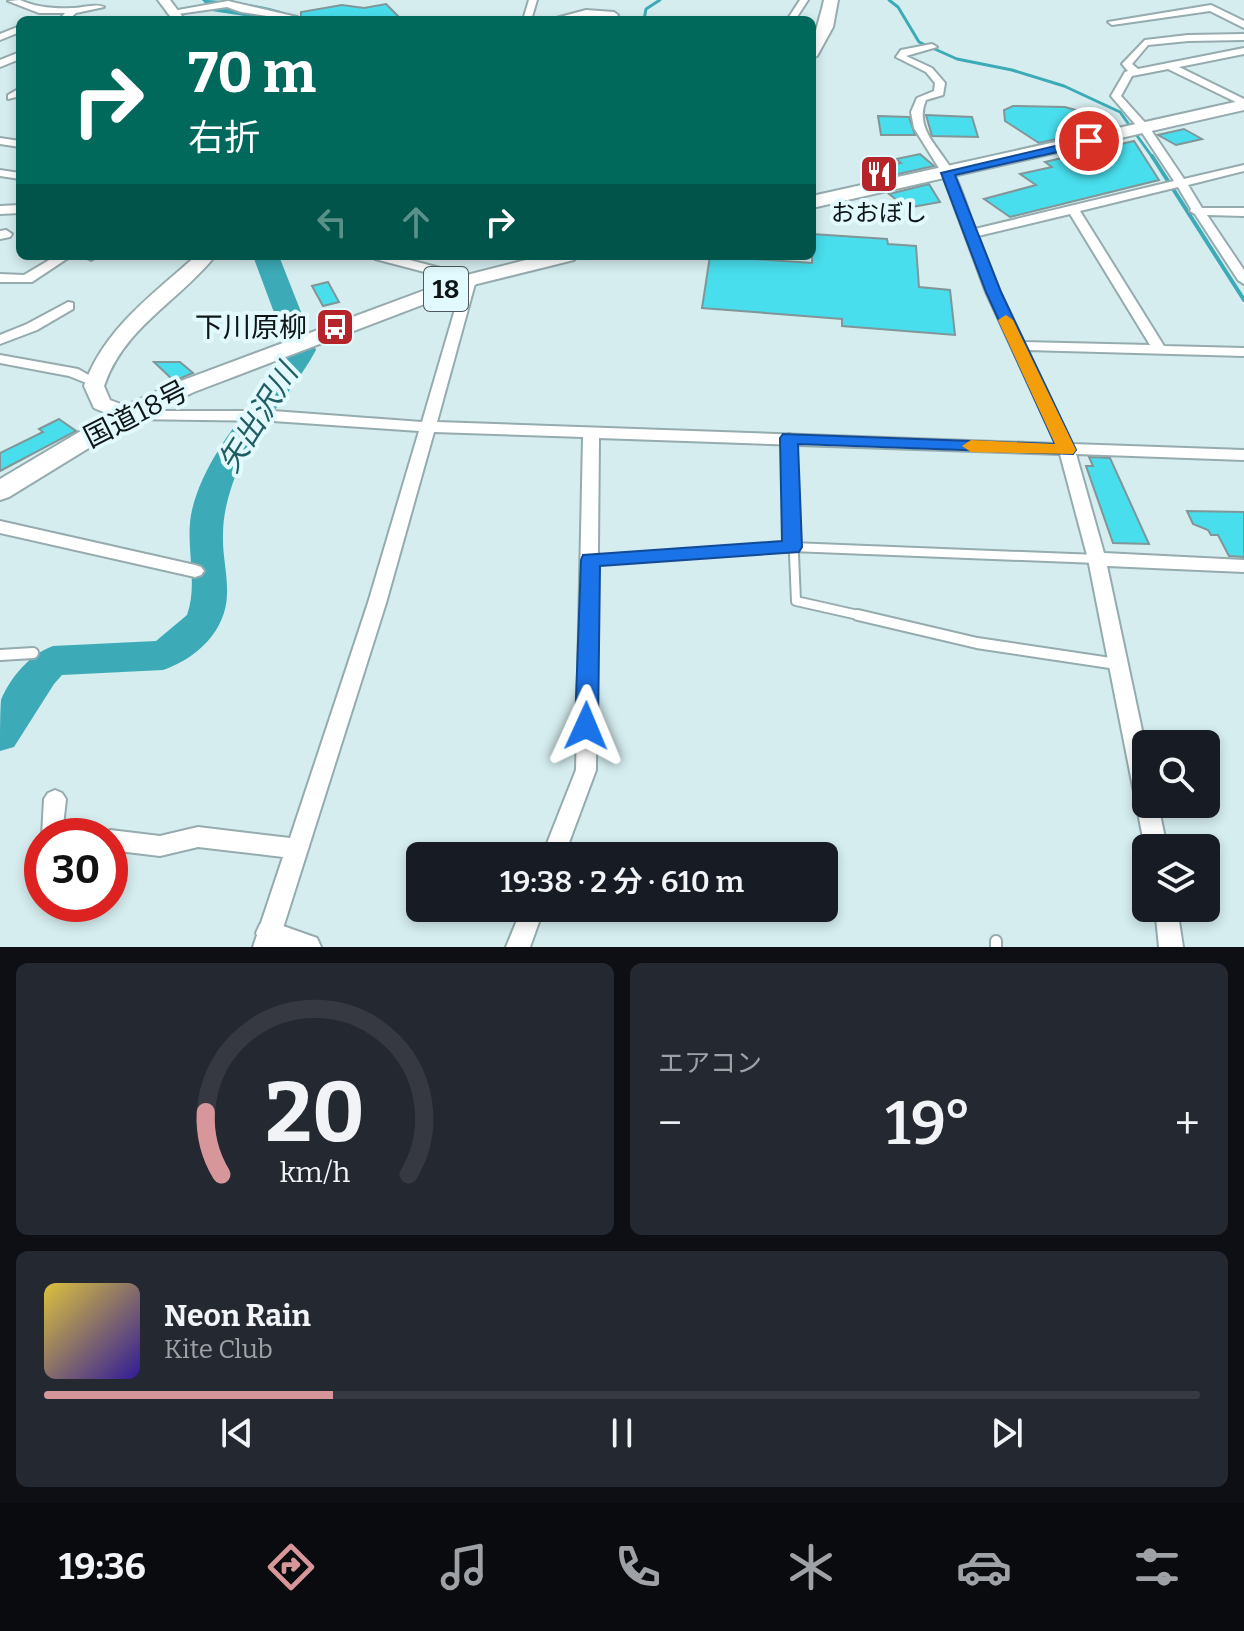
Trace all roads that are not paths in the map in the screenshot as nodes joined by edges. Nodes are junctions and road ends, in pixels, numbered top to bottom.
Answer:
1 (16, 0) edge
2 (595, 0) edge
3 (831, 0) edge
4 (100, 7) dead end
5 (73, 11) junction
6 (171, 11) edge
7 (586, 13) junction
8 (67, 16) edge
9 (288, 16) edge
10 (572, 16) edge
11 (613, 16) edge
12 (1112, 22) dead end
13 (1244, 25) edge
14 (1244, 37) edge
15 (816, 46) edge
16 (932, 47) dead end
17 (1244, 51) edge
18 (1170, 66) junction
19 (1135, 72) junction
20 (1244, 104) edge
21 (1145, 129) junction
22 (1244, 168) edge
23 (948, 173) junction
24 (1180, 185) junction
25 (816, 201) edge
26 (1074, 211) junction
27 (1196, 211) junction
28 (1244, 212) edge
29 (970, 234) junction
30 (58, 260) edge
31 (202, 260) edge
32 (394, 260) edge
33 (478, 260) edge
34 (551, 260) edge
35 (0, 278) edge
36 (470, 280) junction
37 (1244, 280) edge
38 (68, 306) dead end
39 (0, 340) edge
40 (1017, 346) junction
41 (1160, 350) junction
42 (1244, 352) edge
43 (0, 359) edge
44 (94, 382) junction
45 (127, 414) junction
46 (429, 427) junction
47 (591, 432) junction
48 (789, 438) junction
49 (1067, 450) junction
50 (1244, 455) edge
51 (0, 491) edge
52 (0, 527) edge
53 (792, 547) junction
54 (1097, 559) junction
55 (590, 560) junction
56 (1244, 566) edge
57 (195, 571) dead end
58 (33, 653) dead end
59 (0, 655) edge
60 (1117, 664) junction
61 (1132, 735) edge
62 (55, 799) dead end
63 (53, 818) edge
64 (128, 842) edge
65 (558, 842) edge
66 (296, 849) junction
67 (528, 922) edge
68 (1168, 922) edge
69 (267, 940) edge
70 (308, 947) edge
71 (518, 947) edge
72 (1171, 947) edge

1 - 5 street
2 - 7 street
3 - 15 highway
4 - 5 street
5 - 8 street
6 - 9 street
7 - 10 street
7 - 11 street
12 - 13 street
14 - 19 street
16 - 23 street
17 - 18 street
18 - 19 street
18 - 20 street
19 - 21 street
20 - 21 highway
21 - 23 highway
21 - 24 street
22 - 24 street
23 - 25 highway
23 - 29 street
24 - 26 street
24 - 27 street
26 - 29 street
26 - 41 street
27 - 28 street
27 - 37 street
29 - 40 street
30 - 35 street
31 - 44 main road
32 - 36 street
33 - 36 highway
34 - 36 highway, 18
36 - 45 highway, 国道18号 / 18
36 - 46 street
38 - 39 street
40 - 41 street
40 - 49 street
41 - 42 street
43 - 44 street
44 - 45 main road
45 - 46 street
45 - 51 highway, 国道18号 / 18
46 - 47 street
46 - 66 street
47 - 48 street
47 - 55 street
48 - 49 street
48 - 53 lane
49 - 50 street
49 - 54 street
52 - 57 street
53 - 54 lane
53 - 55 lane
53 - 60 lane
54 - 56 street
54 - 60 street
55 - 65 street
58 - 59 lane
60 - 61 street
62 - 63 street
64 - 66 street
66 - 69 street
67 - 71 street
68 - 72 street
69 - 70 street

